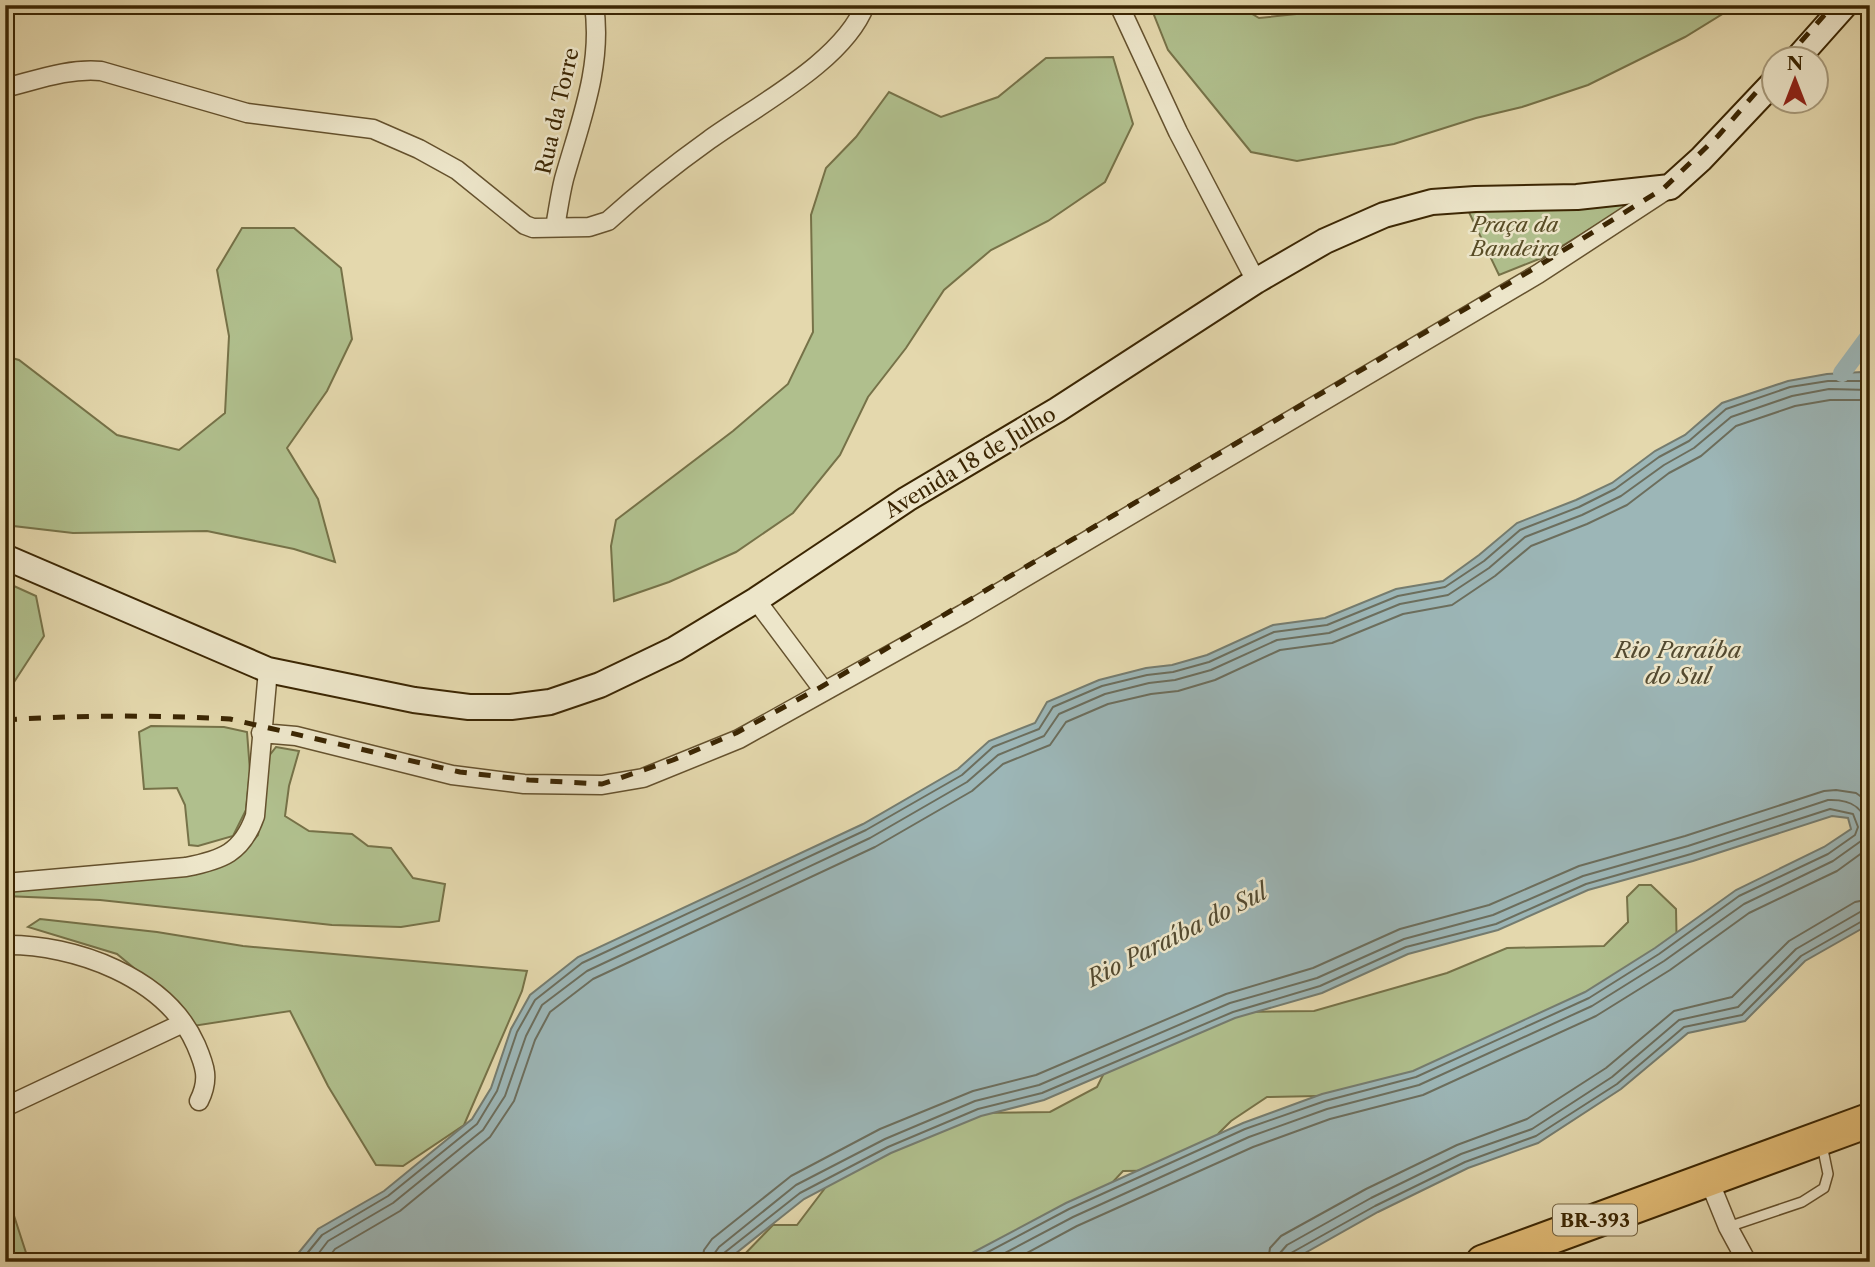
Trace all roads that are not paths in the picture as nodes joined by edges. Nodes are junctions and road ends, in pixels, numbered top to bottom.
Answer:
1 (594, 5) edge
2 (864, 5) edge
3 (1119, 5) edge
4 (1845, 5) edge
5 (1808, 46) edge
6 (5, 88) edge
7 (1759, 98) edge
8 (1670, 187) junction
9 (555, 227) junction
10 (1256, 281) junction
11 (5, 557) edge
12 (756, 600) junction
13 (268, 670) junction
14 (824, 691) junction
15 (261, 733) junction
16 (5, 883) edge
17 (5, 945) edge
18 (183, 1023) junction
19 (199, 1101) dead end
20 (5, 1107) edge
21 (1870, 1120) edge
22 (1820, 1138) junction
23 (1708, 1178) junction
24 (1728, 1227) junction
25 (1483, 1262) edge
26 (1747, 1262) edge

1 - 9 street, Rua da Torre
2 - 9 street
3 - 10 street
4 - 5 main road
6 - 9 street
7 - 8 main road
8 - 10 main road, Avenida 18 de Julho
8 - 14 street
10 - 12 main road, Avenida 18 de Julho
11 - 13 main road, Avenida 18 de Julho
12 - 13 main road, Avenida 18 de Julho
12 - 14 street
13 - 15 street
14 - 15 street
15 - 16 street
17 - 18 street
18 - 19 street
18 - 20 street
21 - 22 highway, BR-393
22 - 23 highway, BR-393
22 - 24 lane
23 - 24 street
23 - 25 highway, BR-393
24 - 26 street

